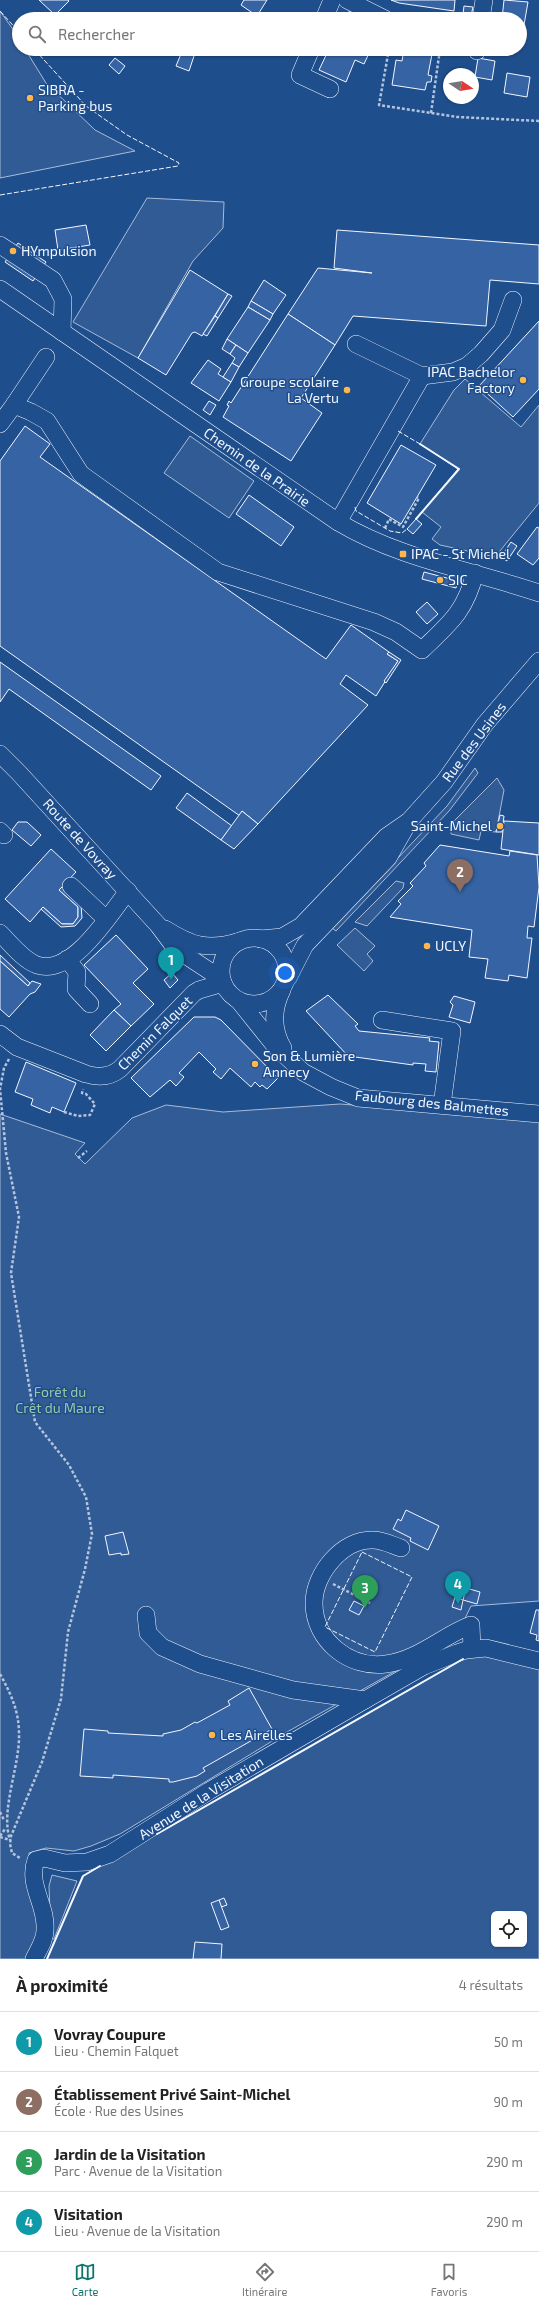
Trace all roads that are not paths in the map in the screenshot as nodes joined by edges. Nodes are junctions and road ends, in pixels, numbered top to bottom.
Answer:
1 (332, 0) edge
2 (347, 0) edge
3 (484, 0) edge
4 (327, 12) edge
5 (371, 12) edge
6 (482, 12) edge
7 (308, 56) edge
8 (330, 89) dead end
9 (0, 245) edge
10 (0, 289) edge
11 (512, 300) dead end
12 (62, 332) junction
13 (356, 344) dead end
14 (46, 357) dead end
15 (422, 376) junction
16 (14, 405) junction
17 (0, 424) edge
18 (338, 522) junction
19 (475, 573) junction
20 (539, 593) edge
21 (539, 661) edge
22 (0, 754) edge
23 (409, 821) junction
24 (70, 886) dead end
25 (128, 891) junction
26 (106, 919) junction
27 (158, 925) junction
28 (0, 933) edge
29 (260, 939) junction
30 (241, 941) junction
31 (67, 959) junction
32 (224, 983) junction
33 (284, 986) junction
34 (239, 1001) junction
35 (90, 1004) dead end
36 (382, 1020) dead end
37 (0, 1034) edge
38 (288, 1057) junction
39 (442, 1105) junction
40 (539, 1114) edge
41 (402, 1548) dead end
42 (146, 1615) dead end
43 (472, 1649) junction
44 (539, 1661) edge
45 (365, 1700) junction
46 (34, 1959) edge

1 - 4 street
2 - 5 street
3 - 6 street
7 - 8 street
9 - 12 street
10 - 12 street, Chemin de la Prairie
11 - 15 street
12 - 18 street, Chemin de la Prairie
13 - 15 street
14 - 16 street
15 - 18 street
16 - 17 street
16 - 19 street
18 - 19 street, Chemin de la Prairie
19 - 20 street, Chemin de la Prairie
21 - 23 street, Rue des Usines
22 - 25 street, Route de Vovray
23 - 29 street, Rue des Usines
23 - 33 street, Rue des Usines
24 - 26 street
25 - 26 street
25 - 27 street, Route de Vovray
26 - 31 street
27 - 30 street, Route de Vovray
27 - 32 street, Route de Vovray
28 - 31 street
29 - 30 street
29 - 33 street
30 - 32 street
31 - 35 street
32 - 34 street
32 - 37 street, Chemin Falquet
33 - 34 street
33 - 38 street, Faubourg des Balmettes
34 - 38 street, Faubourg des Balmettes
36 - 39 street
38 - 39 street, Faubourg des Balmettes
39 - 40 street, Faubourg des Balmettes
41 - 43 street
42 - 45 street
43 - 44 street, Avenue de la Visitation
43 - 45 street, Avenue de la Visitation
45 - 46 street, Avenue de la Visitation

